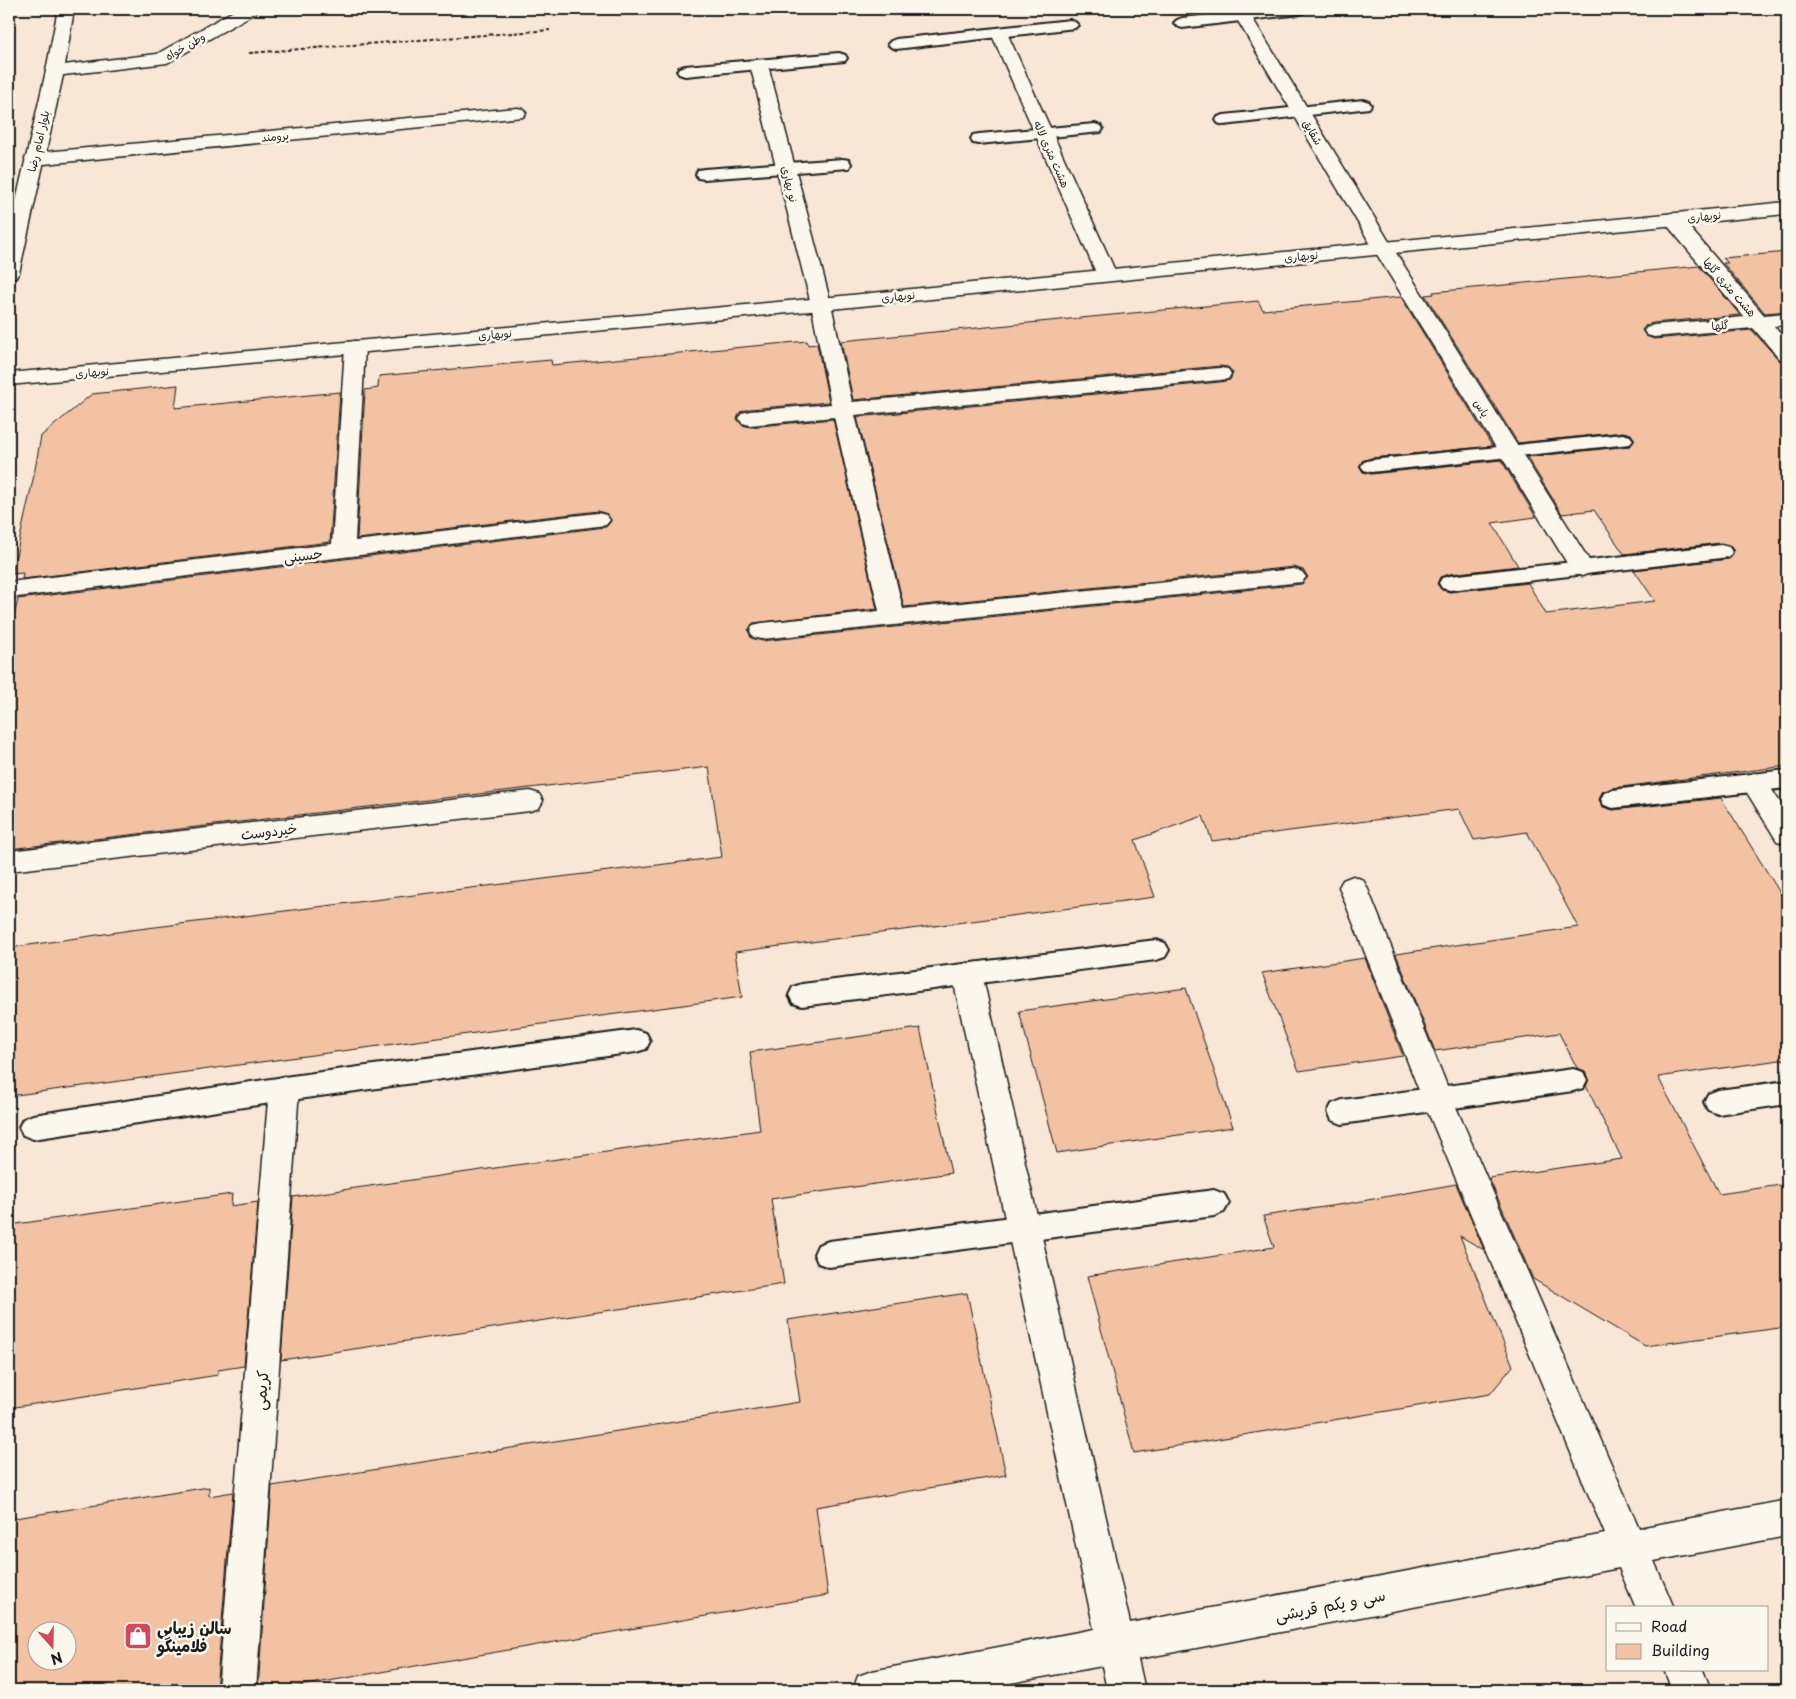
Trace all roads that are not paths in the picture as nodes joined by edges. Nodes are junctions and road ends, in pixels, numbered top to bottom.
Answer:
1 (66, 9) edge
2 (249, 9) edge
3 (1300, 9) edge
4 (1243, 16) junction
5 (1182, 22) dead end
6 (1070, 25) dead end
7 (999, 33) junction
8 (896, 44) dead end
9 (839, 58) dead end
10 (759, 64) junction
11 (55, 71) junction
12 (685, 71) dead end
13 (1363, 104) dead end
14 (1301, 111) junction
15 (517, 114) dead end
16 (1224, 120) dead end
17 (1095, 128) dead end
18 (1042, 134) junction
19 (980, 139) dead end
20 (34, 159) junction
21 (843, 164) dead end
22 (786, 169) junction
23 (704, 174) dead end
24 (25, 198) junction
25 (9, 208) edge
26 (1787, 208) edge
27 (1672, 219) junction
28 (1383, 248) junction
29 (9, 273) edge
30 (1107, 275) junction
31 (821, 304) junction
32 (1787, 319) edge
33 (1760, 322) junction
34 (1654, 332) dead end
35 (355, 347) junction
36 (1787, 354) edge
37 (1220, 374) dead end
38 (9, 379) edge
39 (843, 410) junction
40 (750, 418) dead end
41 (1622, 440) dead end
42 (1509, 451) junction
43 (1371, 466) dead end
44 (598, 520) dead end
45 (343, 551) junction
46 (1721, 552) dead end
47 (1582, 568) junction
48 (1294, 577) dead end
49 (1450, 583) dead end
50 (9, 590) edge
51 (893, 617) junction
52 (762, 631) dead end
53 (1787, 779) edge
54 (1754, 783) junction
55 (1613, 799) dead end
56 (530, 801) dead end
57 (1787, 834) edge
58 (9, 861) edge
59 (1353, 887) dead end
60 (1156, 950) dead end
61 (968, 974) junction
62 (802, 995) dead end
63 (636, 1041) dead end
64 (1573, 1080) dead end
65 (284, 1089) junction
66 (1787, 1092) edge
67 (1437, 1098) junction
68 (1718, 1102) dead end
69 (1342, 1112) dead end
70 (33, 1127) dead end
71 (1214, 1202) dead end
72 (1022, 1228) junction
73 (829, 1254) dead end
74 (1787, 1518) edge
75 (1629, 1548) junction
76 (1654, 1606) edge
77 (1115, 1645) junction
78 (1684, 1672) edge
79 (236, 1690) edge
80 (872, 1690) edge
81 (1126, 1690) edge
82 (1692, 1690) edge

1 - 11 street, بلوار امام رضا
2 - 11 street, وطن خواه
3 - 4 lane
4 - 5 lane
4 - 14 street, شقایق
6 - 7 lane
7 - 8 lane
7 - 18 street, هشت متری لاله
9 - 10 lane
10 - 12 lane
10 - 22 street, نو بهاری
11 - 20 street, بلوار امام رضا
13 - 14 lane
14 - 16 lane
14 - 28 street, شقایق
15 - 20 street, برومند
17 - 18 lane
18 - 19 lane
18 - 30 street, هشت متری لاله
20 - 24 street, بلوار امام رضا
21 - 22 lane
22 - 23 lane
22 - 31 street, نو بهاری
24 - 25 street
24 - 29 street, بلوار امام رضا
26 - 27 street, نوبهاری
27 - 28 street, نوبهاری
27 - 33 street, هشت متری گلها
28 - 30 street, نوبهاری
28 - 42 street, یاس
30 - 31 street, نوبهاری
31 - 35 street, نوبهاری
31 - 39 street, نو بهاری
32 - 33 street, گلها
33 - 34 street, گلها
33 - 36 street, هشت متری گلها
35 - 38 street, نوبهاری
35 - 45 street
37 - 39 street
39 - 40 street
39 - 51 street, نو بهاری
41 - 42 lane
42 - 43 lane
42 - 47 street, یاس
44 - 45 street, حسینی
45 - 50 street, حسینی
46 - 47 lane
47 - 49 lane
48 - 51 street
51 - 52 street
53 - 54 lane
54 - 55 lane
54 - 57 street
56 - 58 street, خیردوست
59 - 67 street
60 - 61 lane
61 - 62 lane
61 - 72 street
63 - 65 lane
64 - 67 lane
65 - 70 lane
65 - 79 street, کریمی
66 - 68 lane
67 - 69 lane
67 - 75 street
71 - 72 lane
72 - 73 lane
72 - 77 street
74 - 75 street, سی و یکم قریشی
75 - 76 street
75 - 77 street, سی و یکم قریشی
77 - 80 street, سی و یکم قریشی
77 - 81 street
78 - 82 street

